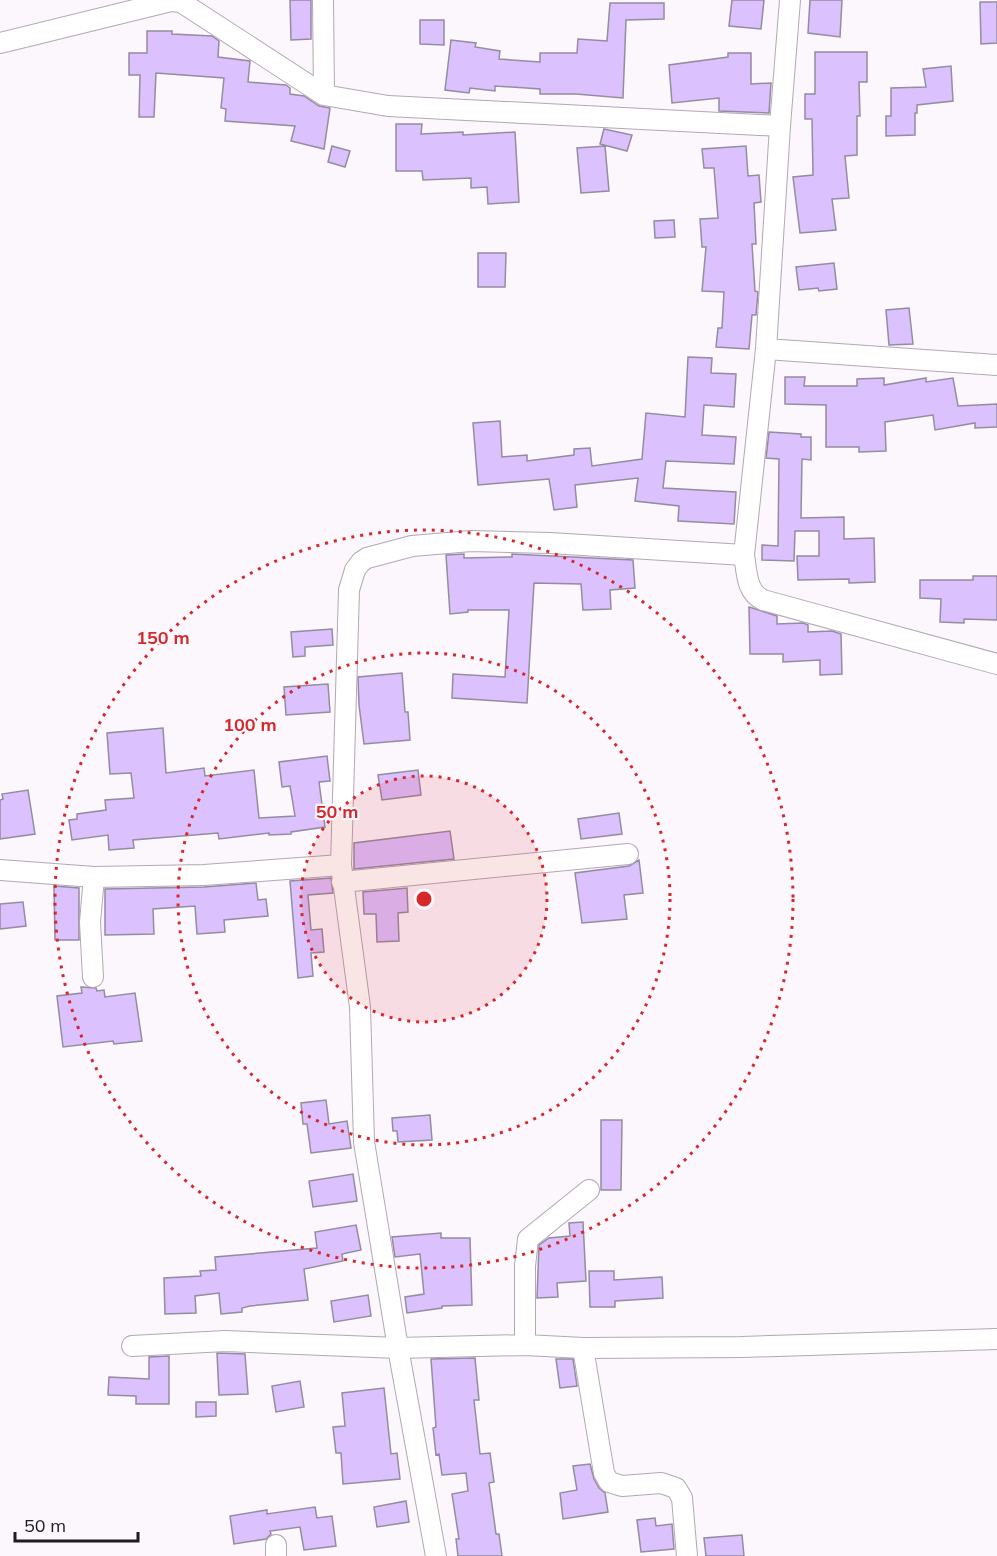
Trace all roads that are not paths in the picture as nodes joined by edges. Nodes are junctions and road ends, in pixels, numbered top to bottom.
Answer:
1 (323, 0) edge
2 (790, 0) edge
3 (0, 43) edge
4 (324, 95) junction
5 (780, 126) junction
6 (766, 350) junction
7 (997, 365) edge
8 (744, 555) junction
9 (997, 664) edge
10 (628, 854) dead end
11 (0, 870) edge
12 (341, 874) junction
13 (94, 877) junction
14 (93, 976) dead end
15 (589, 1190) dead end
16 (997, 1339) edge
17 (525, 1345) junction
18 (132, 1346) dead end
19 (398, 1348) junction
20 (583, 1348) junction
21 (436, 1556) edge
22 (687, 1556) edge

1 - 4 street
2 - 5 street
3 - 4 street
4 - 5 street
5 - 6 street
6 - 7 street
6 - 8 street
8 - 9 street
8 - 12 street
10 - 12 street
11 - 13 street
12 - 13 street
12 - 19 street
13 - 14 street
15 - 17 street
16 - 20 street
17 - 19 street
17 - 20 street
18 - 19 street
19 - 21 street
20 - 22 street

